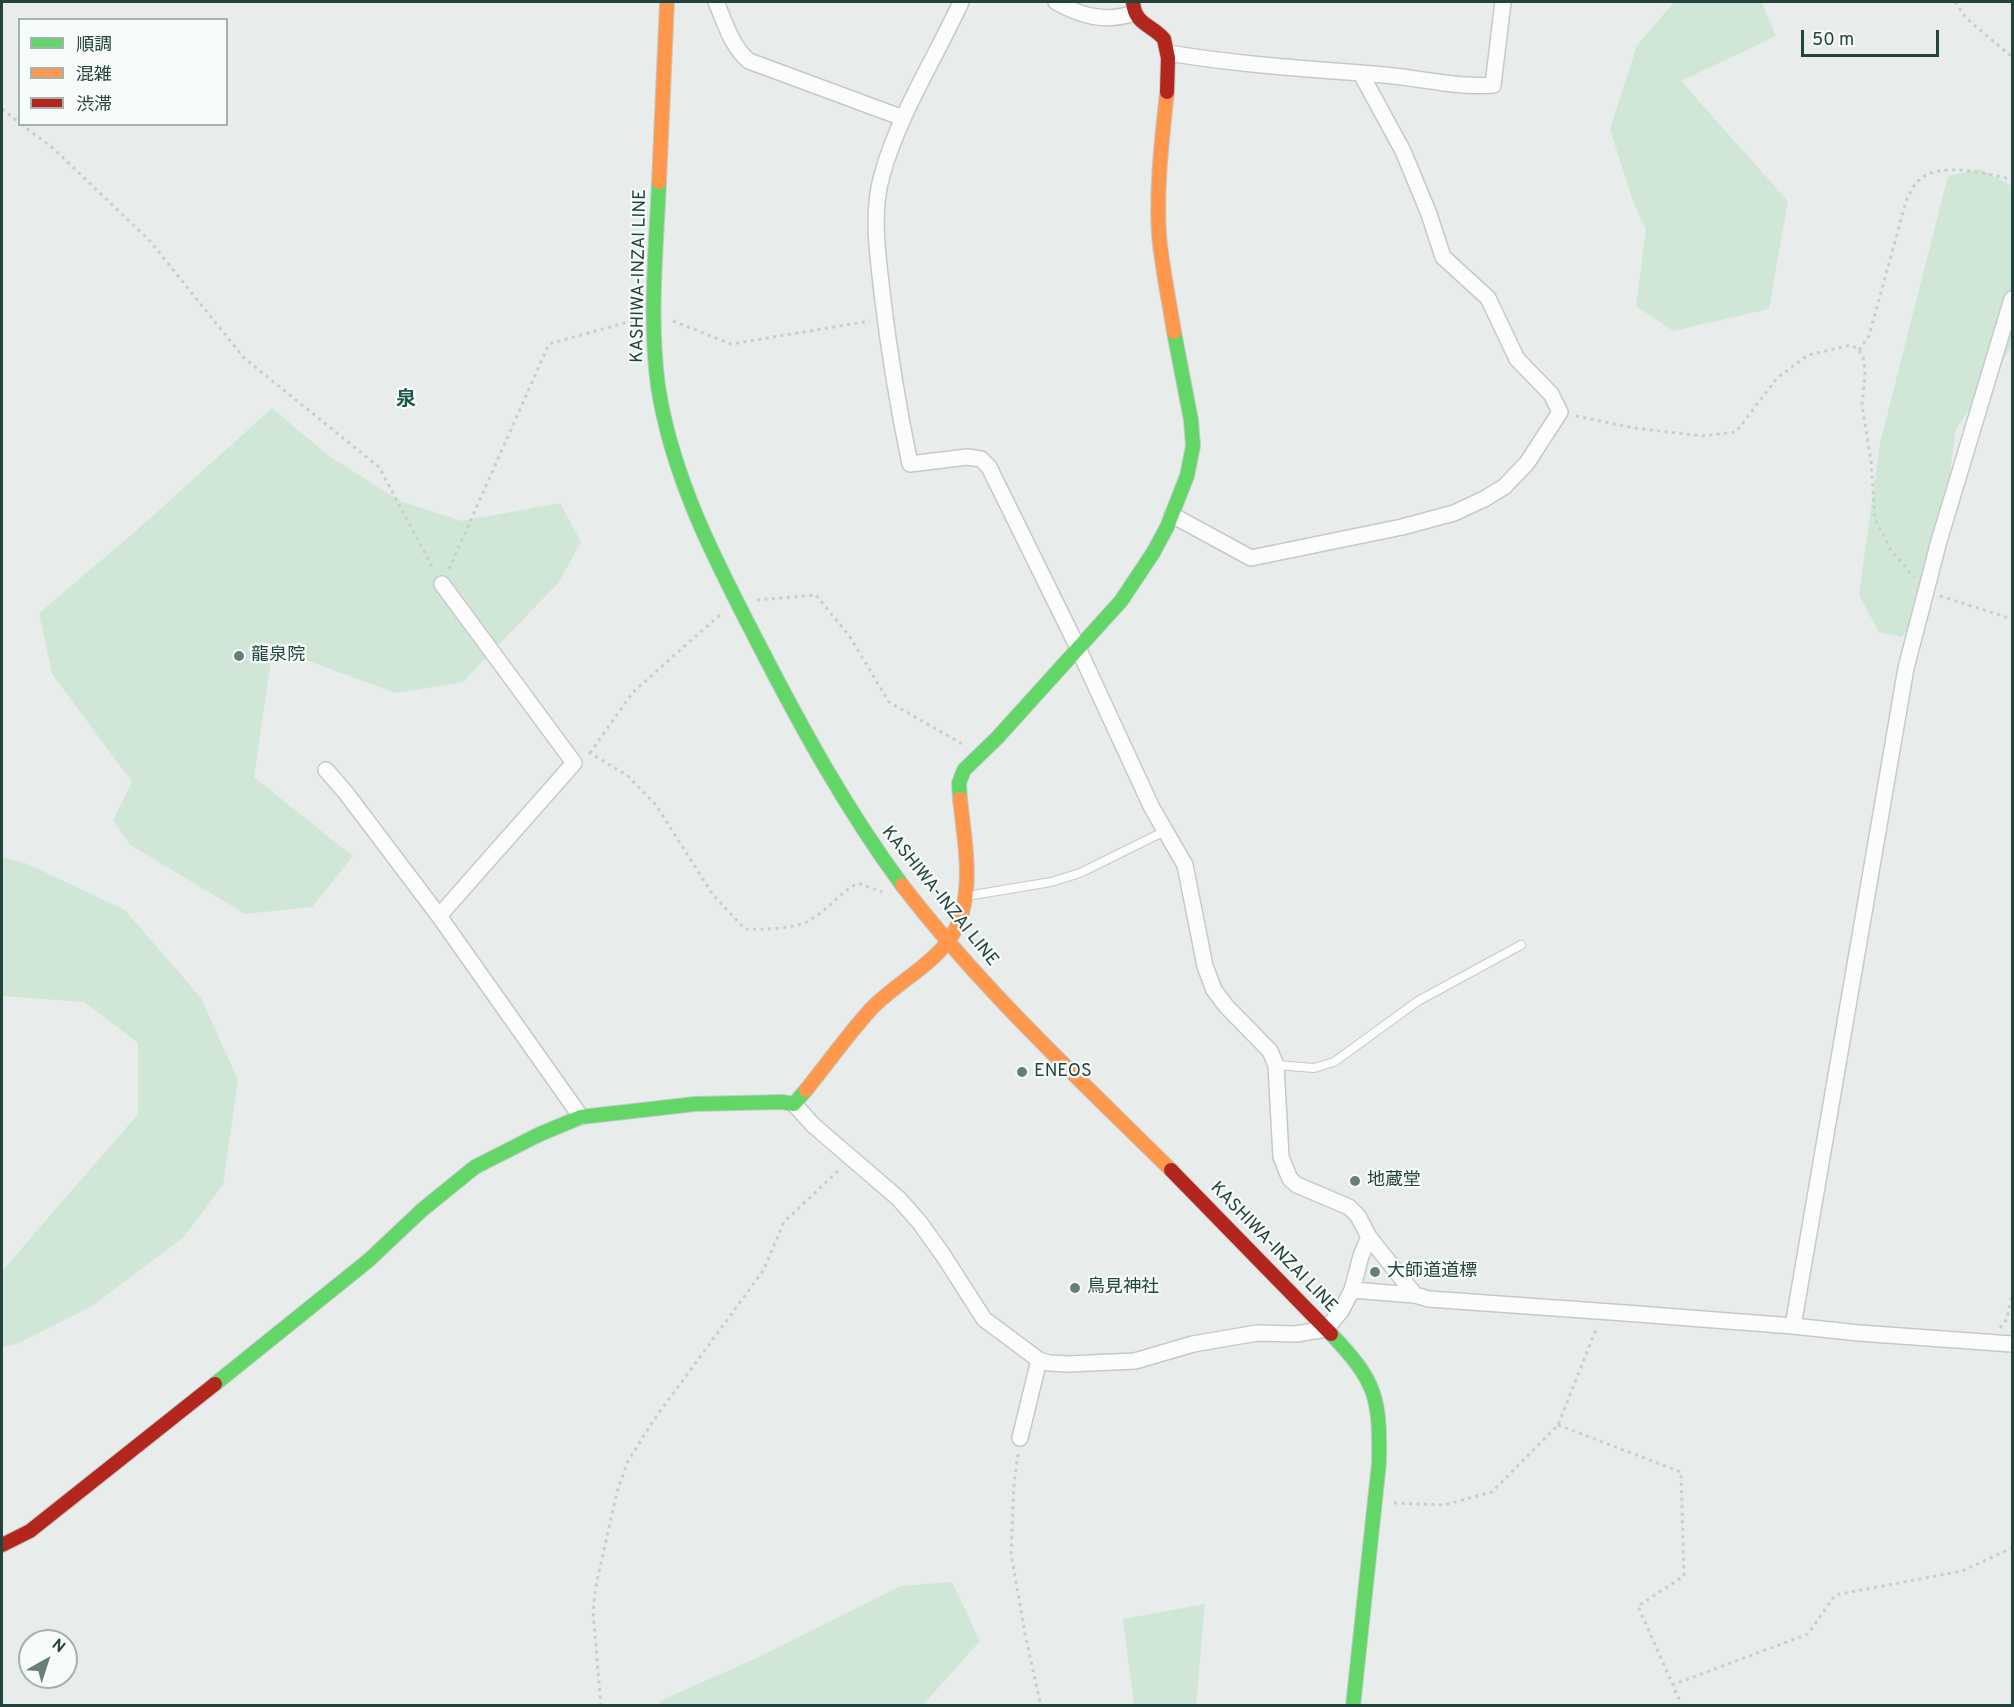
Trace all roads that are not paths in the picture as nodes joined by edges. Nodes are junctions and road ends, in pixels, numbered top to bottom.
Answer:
1 (667, 2) edge
2 (716, 2) edge
3 (961, 2) edge
4 (1056, 2) edge
5 (1503, 2) edge
6 (1133, 7) edge
7 (1169, 53) junction
8 (1361, 74) junction
9 (903, 118) junction
10 (2013, 299) edge
11 (1172, 515) junction
12 (442, 584) road end
13 (1078, 648) junction
14 (326, 770) dead end
15 (1165, 831) junction
16 (966, 896) junction
17 (439, 916) junction
18 (948, 942) junction
19 (1521, 945) dead end
20 (1275, 1065) junction
21 (794, 1104) junction
22 (581, 1117) junction
23 (1369, 1237) junction
24 (1352, 1290) junction
25 (1415, 1294) junction
26 (1793, 1326) junction
27 (1326, 1329) junction
28 (2013, 1344) edge
29 (1039, 1360) junction
30 (1020, 1438) road end
31 (2, 1545) edge
32 (1353, 1706) edge

1 - 18 street, KASHIWA-INZAI LINE
2 - 9 street
3 - 9 street
4 - 6 street
5 - 8 street
6 - 7 street
7 - 8 street
7 - 11 street
8 - 11 street
9 - 13 street
10 - 26 street
11 - 13 street
12 - 17 street
13 - 15 street
13 - 16 street
14 - 17 street
15 - 16 lane
15 - 20 street
16 - 18 street
17 - 22 street
18 - 21 street
18 - 27 street, KASHIWA-INZAI LINE
19 - 20 lane
20 - 23 street
21 - 22 street
21 - 29 street
22 - 31 street
23 - 24 street
23 - 25 street
24 - 25 street
24 - 27 street
25 - 26 street
26 - 28 street
27 - 29 street
27 - 32 street, KASHIWA-INZAI LINE
29 - 30 street

